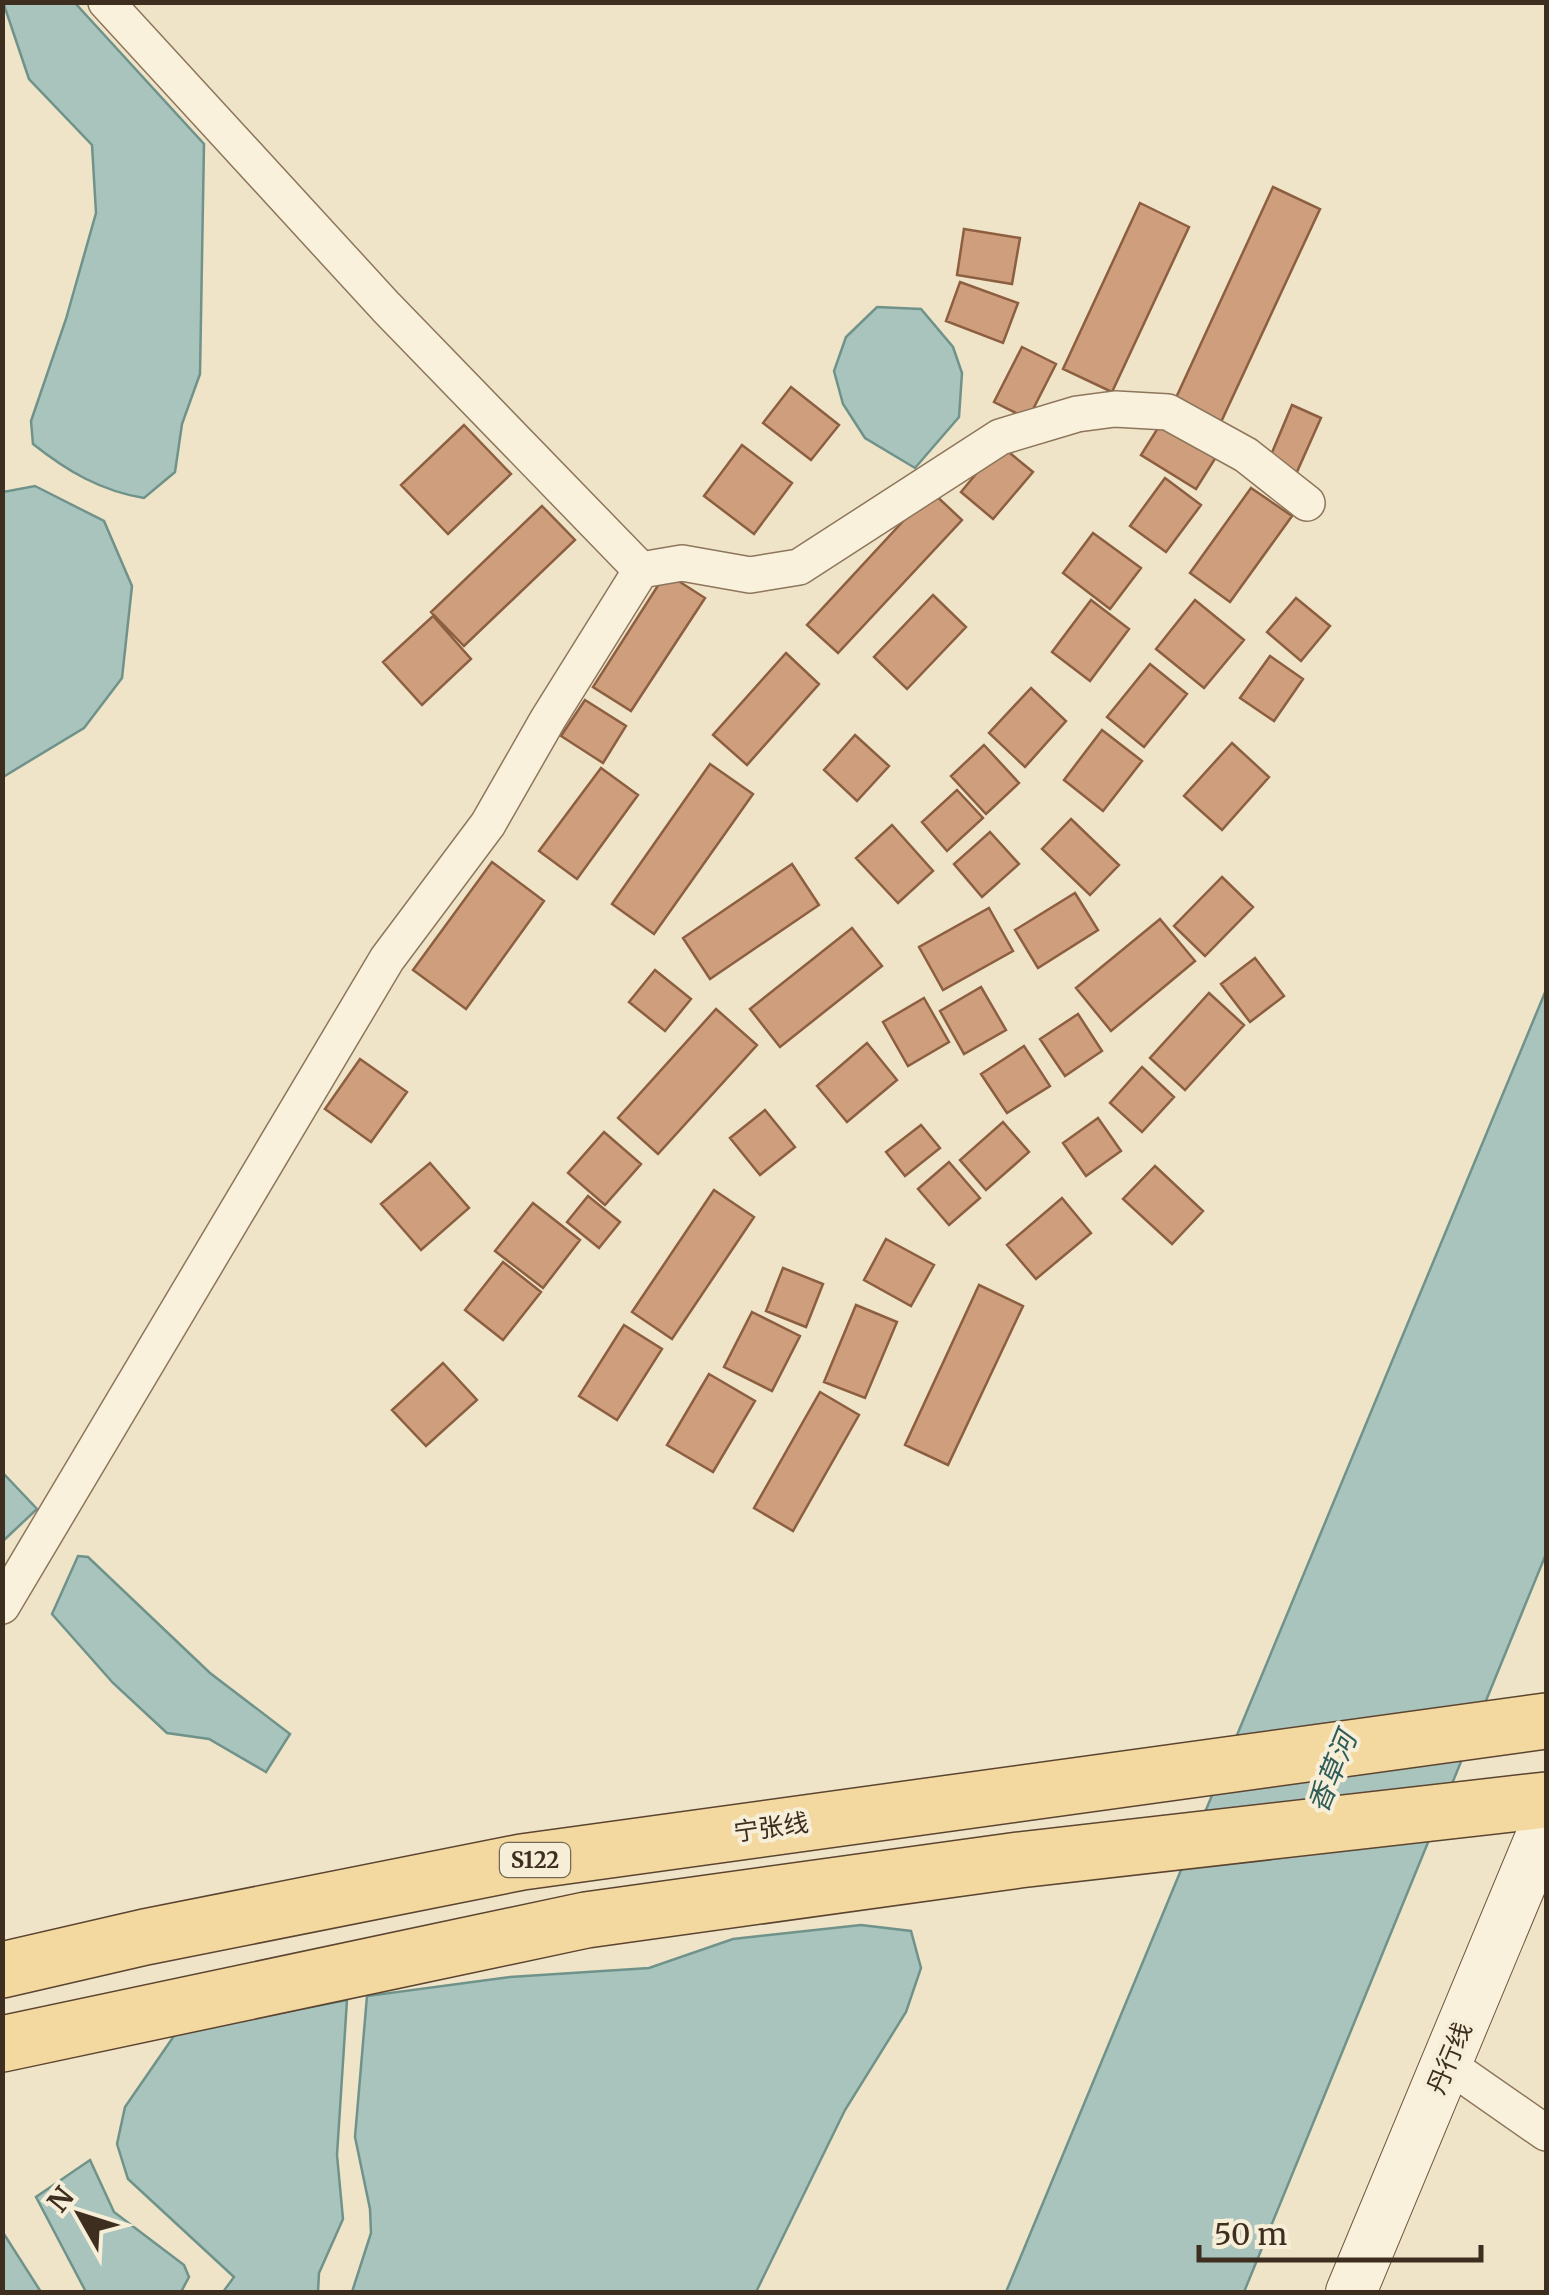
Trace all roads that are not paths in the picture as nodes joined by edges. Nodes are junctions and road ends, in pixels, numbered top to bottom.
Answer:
1 (106, 2) edge
2 (1307, 502) dead end
3 (641, 570) junction
4 (2, 1606) edge
5 (1546, 1721) edge
6 (1546, 1800) edge
7 (1546, 1824) edge
8 (2, 1970) edge
9 (2, 2044) edge
10 (1446, 2064) junction
11 (1546, 2132) edge
12 (1351, 2292) edge

1 - 3 street
2 - 3 street
3 - 4 street
5 - 8 main road, 宁张线 / S122
6 - 9 main road
7 - 10 main road, 丹行线
10 - 11 street
10 - 12 main road, 丹行线

